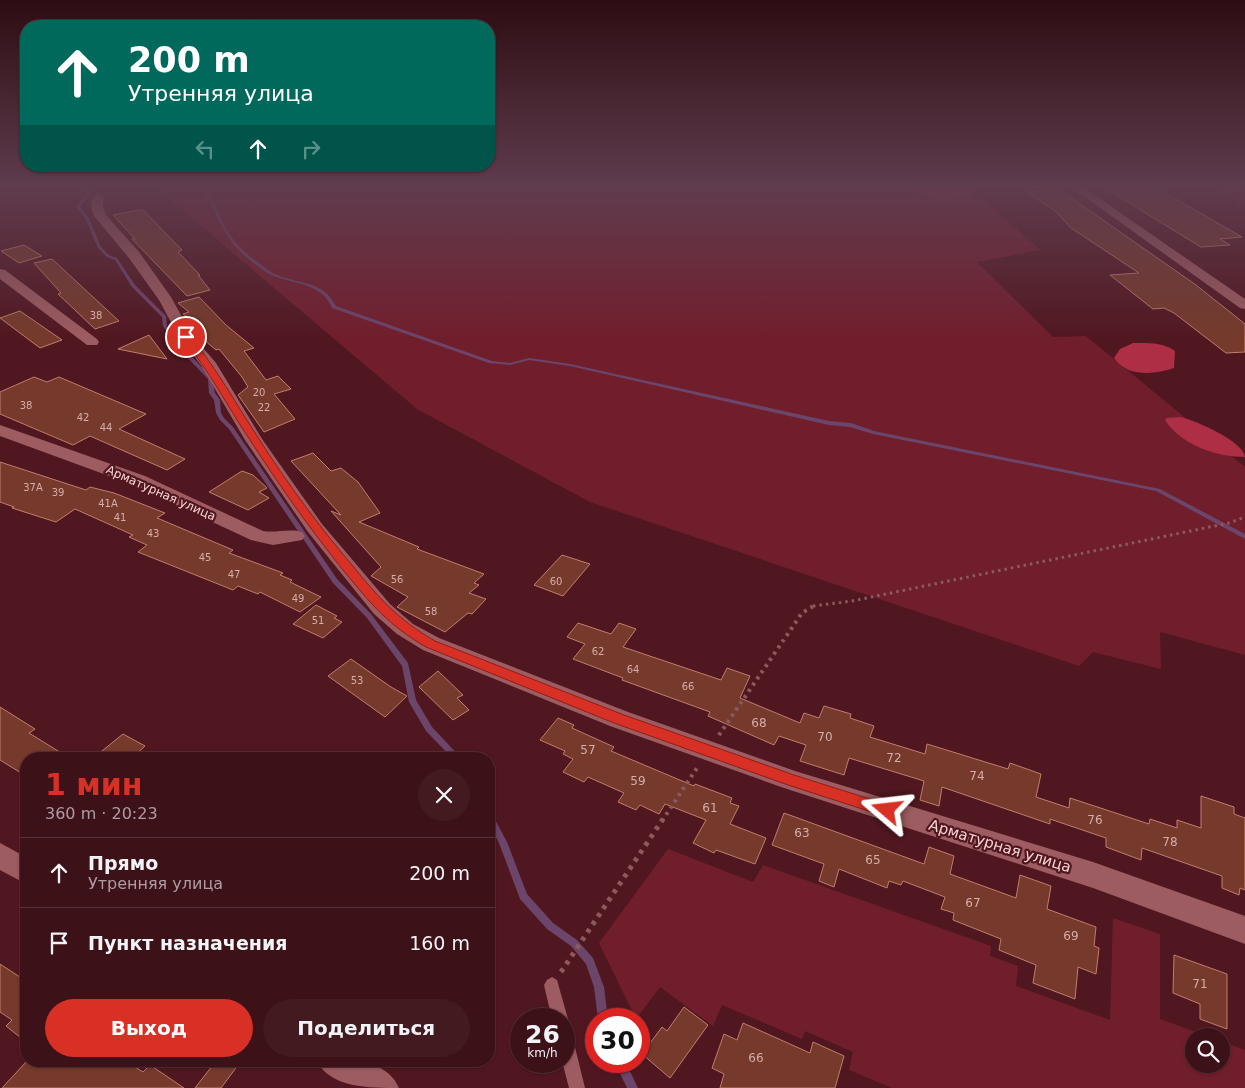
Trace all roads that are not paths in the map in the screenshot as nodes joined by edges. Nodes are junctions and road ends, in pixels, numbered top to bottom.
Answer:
1 (119, 238) edge
2 (1149, 238) edge
3 (0, 272) edge
4 (1245, 305) edge
5 (92, 342) dead end
6 (0, 430) edge
7 (306, 532) junction
8 (0, 855) edge
9 (20, 868) edge
10 (1245, 930) edge
11 (552, 985) dead end
12 (557, 1008) edge
13 (344, 1067) edge
14 (573, 1073) edge
15 (382, 1088) edge
16 (577, 1088) edge

1 - 7 street
2 - 4 street
3 - 5 street
6 - 7 street, Арматурная улица
7 - 10 street, Арматурная улица
8 - 9 street
11 - 12 lane
13 - 15 street
14 - 16 lane

